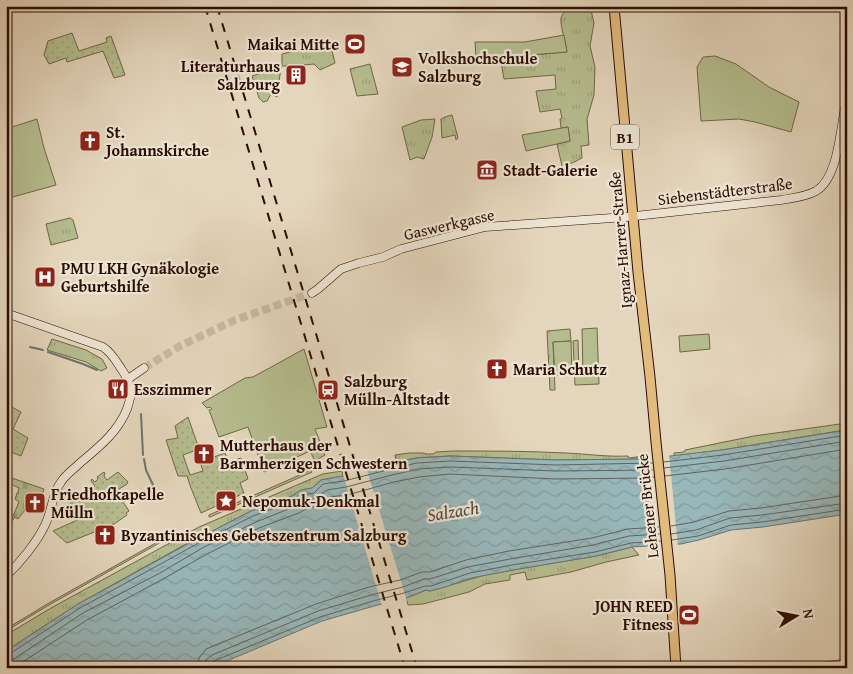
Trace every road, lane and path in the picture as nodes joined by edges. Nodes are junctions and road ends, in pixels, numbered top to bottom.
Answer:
1 (614, 6) edge
2 (847, 105) edge
3 (633, 216) junction
4 (312, 293) tunnel mouth
5 (6, 313) edge
6 (144, 368) tunnel mouth
7 (128, 379) junction
8 (656, 442) joint
9 (6, 576) edge
10 (847, 663) edge
11 (676, 668) edge
12 (814, 668) edge

1 - 3 main road, Ignaz-Harrer-Straße / B1
2 - 3 street, Siebenstädterstraße
3 - 4 street, Gaswerkgasse
3 - 8 main road, Ignaz-Harrer-Straße / B1
5 - 7 street
6 - 7 street
7 - 9 street
8 - 11 main road, Lehener Brücke / B1
10 - 12 street

